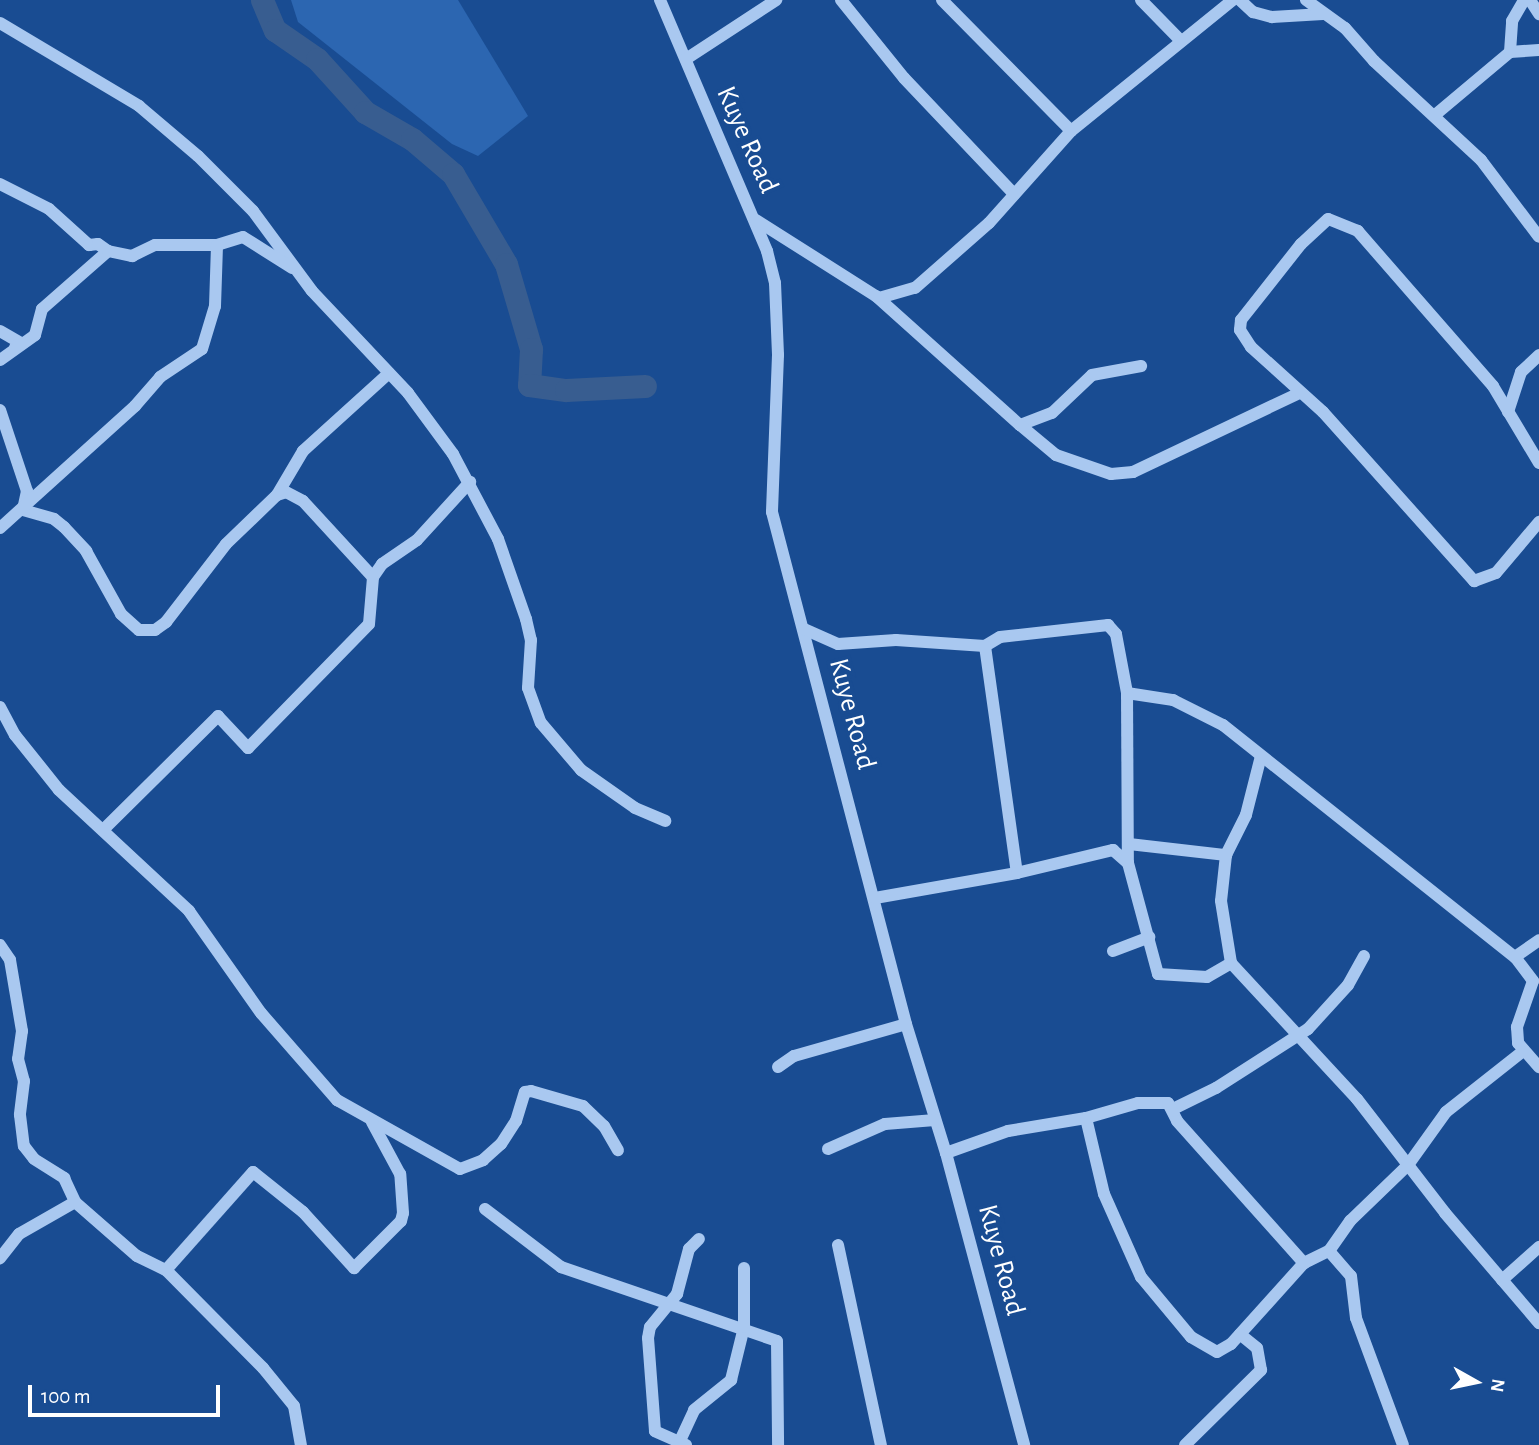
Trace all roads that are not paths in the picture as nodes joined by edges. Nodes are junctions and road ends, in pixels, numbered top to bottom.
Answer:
1 (660, 0) edge
2 (776, 0) edge
3 (841, 0) edge
4 (942, 0) edge
5 (1142, 0) edge
6 (1233, 0) edge
7 (1240, 0) edge
8 (1306, 0) edge
9 (1524, 0) edge
10 (1530, 0) edge
11 (1323, 14) junction
12 (1539, 14) edge
13 (0, 23) edge
14 (1181, 41) junction
15 (1539, 50) edge
16 (1510, 52) junction
17 (686, 59) junction
18 (1435, 115) junction
19 (1071, 131) junction
20 (0, 184) edge
21 (1014, 194) junction
22 (756, 220) junction
23 (1539, 237) edge
24 (217, 245) junction
25 (108, 251) junction
26 (296, 271) junction
27 (858, 280) junction
28 (0, 331) edge
29 (1539, 355) edge
30 (0, 360) edge
31 (1141, 366) dead end
32 (389, 373) junction
33 (1518, 380) junction
34 (1493, 386) junction
35 (1299, 393) junction
36 (0, 410) edge
37 (1508, 412) junction
38 (1020, 425) junction
39 (1539, 463) edge
40 (470, 482) junction
41 (277, 495) junction
42 (23, 510) junction
43 (1539, 522) edge
44 (0, 528) edge
45 (373, 577) junction
46 (804, 629) junction
47 (985, 646) junction
48 (1127, 693) junction
49 (0, 708) edge
50 (1261, 755) junction
51 (665, 821) dead end
52 (103, 830) junction
53 (1129, 844) junction
54 (1226, 855) junction
55 (1128, 863) junction
56 (1017, 873) junction
57 (875, 898) junction
58 (1149, 937) junction
59 (1539, 940) edge
60 (0, 945) edge
61 (1114, 951) dead end
62 (1364, 956) dead end
63 (1516, 957) junction
64 (1231, 963) junction
65 (906, 1024) junction
66 (1297, 1033) junction
67 (1522, 1052) junction
68 (778, 1067) dead end
69 (1539, 1067) edge
70 (1173, 1109) junction
71 (1086, 1118) junction
72 (935, 1120) junction
73 (372, 1122) junction
74 (828, 1149) dead end
75 (618, 1150) dead end
76 (946, 1153) junction
77 (1408, 1165) junction
78 (75, 1202) junction
79 (485, 1209) dead end
80 (699, 1240) dead end
81 (838, 1245) dead end
82 (1539, 1247) edge
83 (1329, 1251) junction
84 (0, 1258) edge
85 (1304, 1263) junction
86 (744, 1268) dead end
87 (166, 1270) junction
88 (1502, 1280) junction
89 (672, 1302) junction
90 (1539, 1323) edge
91 (744, 1327) junction
92 (1240, 1334) junction
93 (681, 1444) edge
94 (301, 1445) edge
95 (778, 1445) edge
96 (881, 1445) edge
97 (1024, 1445) edge
98 (1185, 1445) edge
99 (1403, 1445) edge

1 - 17 street, Kuye Road
2 - 17 street
3 - 21 street
4 - 19 street
5 - 14 street
6 - 14 street
7 - 11 street
8 - 11 street
9 - 16 street
10 - 12 street
11 - 18 street
13 - 26 street
14 - 19 street
15 - 16 street
16 - 18 street
17 - 22 street, Kuye Road
18 - 23 street
19 - 21 street
20 - 25 street
21 - 27 street
22 - 27 street
22 - 46 street, Kuye Road
24 - 25 street
24 - 26 street
24 - 42 street
25 - 30 street
26 - 32 street
27 - 38 street
28 - 30 street
29 - 33 street
31 - 38 street
32 - 40 street
32 - 41 street
33 - 34 street
33 - 37 street
34 - 35 street
34 - 37 street
35 - 38 street
35 - 43 street
36 - 42 street
37 - 39 street
40 - 45 street
40 - 51 street
41 - 42 street
41 - 45 street
42 - 44 street
45 - 52 street
46 - 47 street
46 - 57 street, Kuye Road
47 - 48 street
47 - 56 street
48 - 50 street
48 - 53 street
49 - 52 street
50 - 54 street
50 - 63 street
52 - 73 street
53 - 54 street
53 - 55 street
54 - 64 street
55 - 56 street
55 - 58 street
56 - 57 street
57 - 65 street, Kuye Road
58 - 61 street
58 - 64 street
59 - 63 street
60 - 78 street
62 - 66 street
63 - 67 street
64 - 66 street
65 - 68 street
65 - 72 street, Kuye Road
66 - 70 street
66 - 77 street
67 - 69 street
67 - 77 street
70 - 71 street
70 - 85 street
71 - 76 street
71 - 92 street
72 - 74 street
72 - 76 street, Kuye Road
73 - 75 street
73 - 87 street
76 - 97 street, Kuye Road
77 - 83 street
77 - 88 street
78 - 84 street
78 - 87 street
79 - 89 street
80 - 89 street
81 - 96 street
82 - 88 street
83 - 85 street
83 - 99 street
85 - 92 street
86 - 91 street
87 - 94 street
88 - 90 street
89 - 91 street
89 - 93 street
91 - 93 street
91 - 95 street
92 - 98 street

